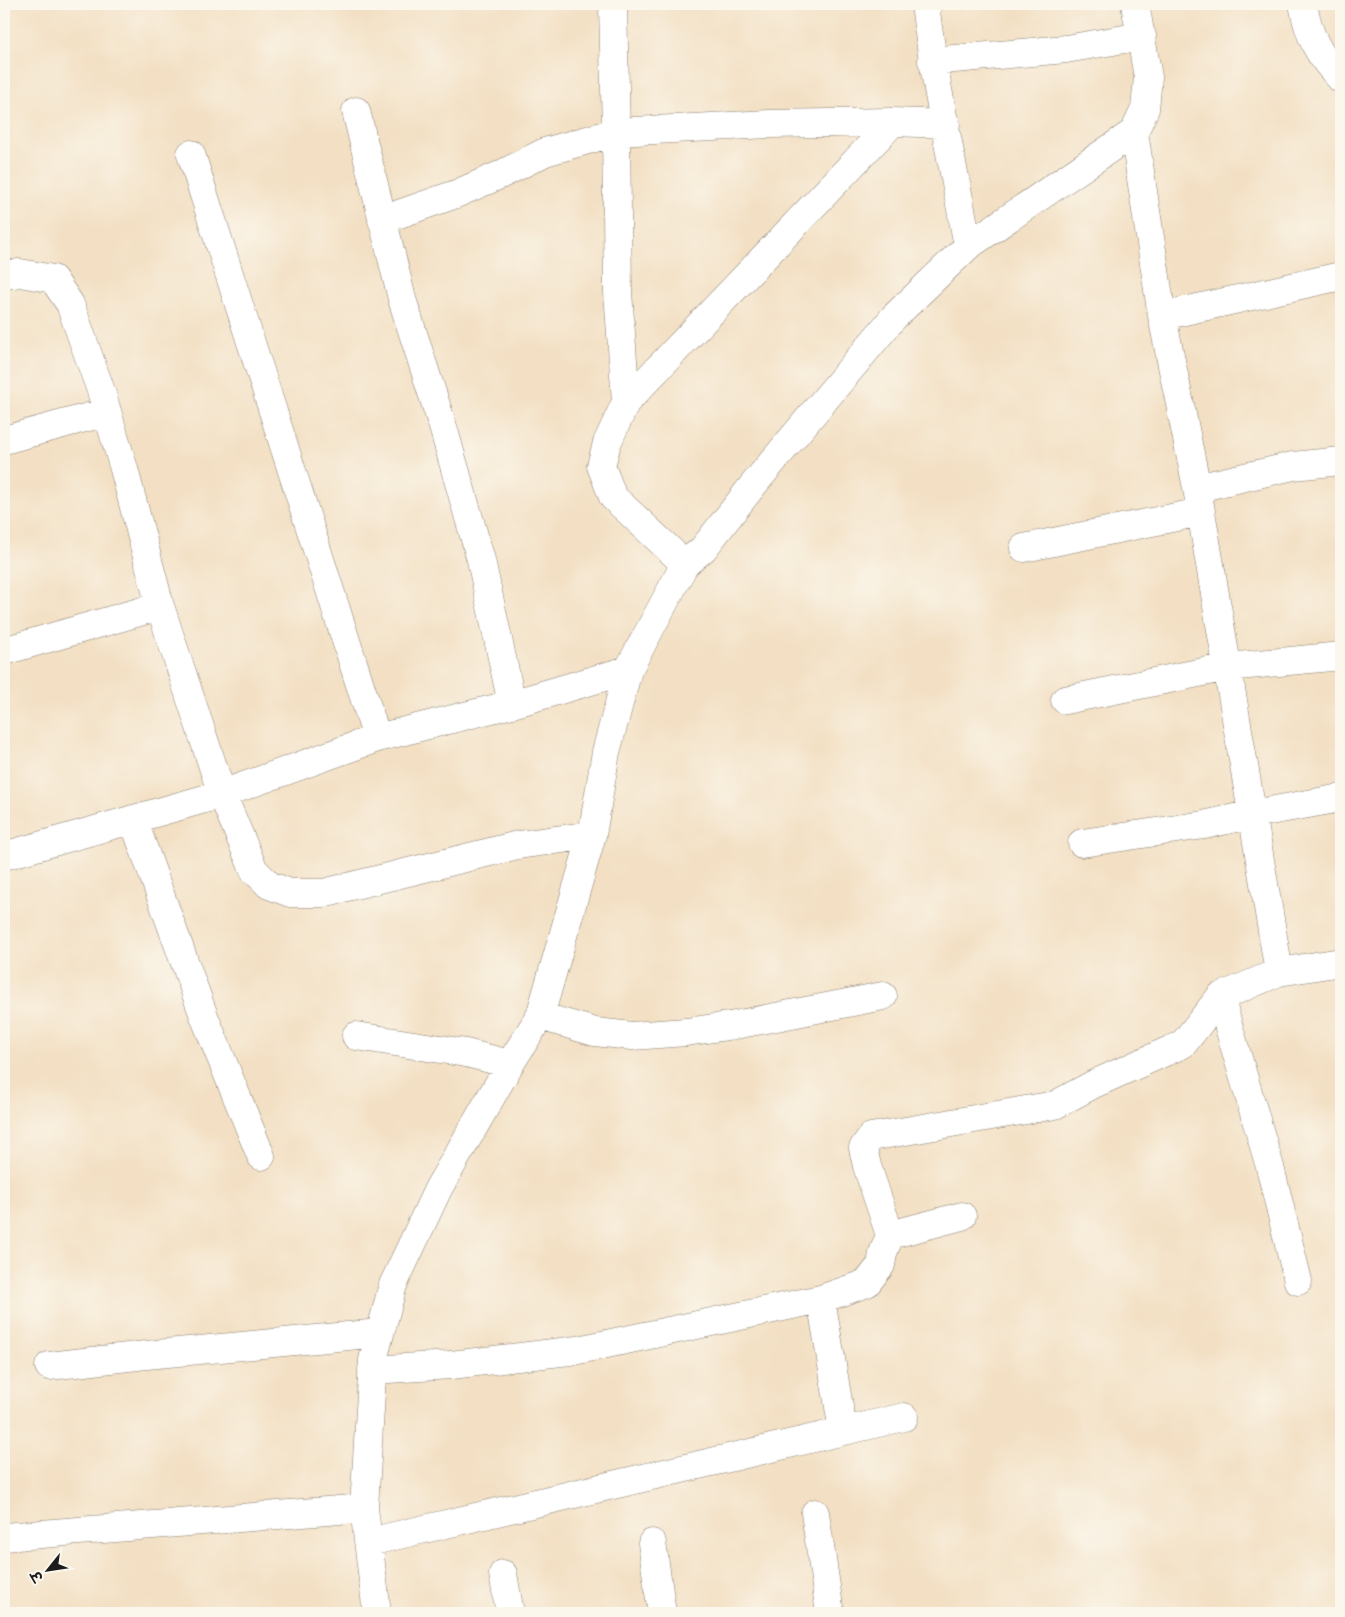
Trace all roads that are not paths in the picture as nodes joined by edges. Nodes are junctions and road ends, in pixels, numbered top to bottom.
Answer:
1 (613, 4) edge
2 (924, 4) edge
3 (1135, 4) edge
4 (1304, 4) edge
5 (1142, 36) junction
6 (932, 61) junction
7 (1341, 79) edge
8 (356, 111) dead end
9 (893, 122) junction
10 (946, 124) junction
11 (616, 132) junction
12 (1134, 132) junction
13 (191, 154) dead end
14 (382, 220) junction
15 (968, 246) junction
16 (4, 275) edge
17 (1341, 276) edge
18 (1162, 316) junction
19 (626, 402) junction
20 (107, 412) junction
21 (4, 440) edge
22 (1341, 460) edge
23 (1199, 500) junction
24 (1024, 548) dead end
25 (685, 564) junction
26 (160, 606) junction
27 (4, 651) edge
28 (1341, 656) edge
29 (1228, 667) junction
30 (628, 670) junction
31 (1065, 700) dead end
32 (512, 704) junction
33 (376, 738) junction
34 (222, 794) junction
35 (1341, 798) edge
36 (1253, 814) junction
37 (133, 819) junction
38 (592, 836) junction
39 (1082, 843) dead end
40 (4, 856) edge
41 (1341, 962) edge
42 (1279, 972) junction
43 (884, 996) dead end
44 (1220, 997) junction
45 (540, 1016) junction
46 (356, 1036) dead end
47 (510, 1064) junction
48 (261, 1156) dead end
49 (962, 1216) dead end
50 (890, 1235) junction
51 (1298, 1281) dead end
52 (821, 1299) junction
53 (380, 1333) junction
54 (49, 1366) dead end
55 (372, 1370) junction
56 (904, 1417) dead end
57 (843, 1431) junction
58 (364, 1508) junction
59 (815, 1513) dead end
60 (4, 1537) edge
61 (369, 1542) junction
62 (652, 1544) dead end
63 (503, 1574) dead end
64 (377, 1613) edge
65 (510, 1613) edge
66 (662, 1613) edge
67 (830, 1613) edge

1 - 11 street
2 - 6 street
3 - 5 street
4 - 7 street
5 - 6 street
5 - 12 street
6 - 10 street
8 - 14 street
9 - 10 street
9 - 11 street
9 - 19 street
10 - 15 street
11 - 14 street
11 - 19 street
12 - 15 street
12 - 18 street
13 - 33 street
14 - 32 street
15 - 25 street
16 - 20 street
17 - 18 street
18 - 23 street
19 - 25 street
20 - 21 street
20 - 26 street
22 - 23 street
23 - 24 street
23 - 29 street
25 - 30 street
26 - 27 street
26 - 34 street
28 - 29 street
29 - 31 street
29 - 36 street
30 - 32 street
30 - 38 street
32 - 33 street
33 - 34 street
34 - 37 street
34 - 38 street
35 - 36 street
36 - 39 street
36 - 42 street
37 - 40 street
37 - 48 street
38 - 45 street
41 - 42 street
42 - 44 street
43 - 45 street
44 - 50 street
44 - 51 street
45 - 47 street
46 - 47 street
47 - 53 street
49 - 50 street
50 - 52 street
52 - 55 street
52 - 57 street
53 - 54 street
53 - 55 street
55 - 58 street
56 - 57 street
57 - 61 street
58 - 60 street
58 - 61 street
59 - 67 street
61 - 64 street
62 - 66 street
63 - 65 street

